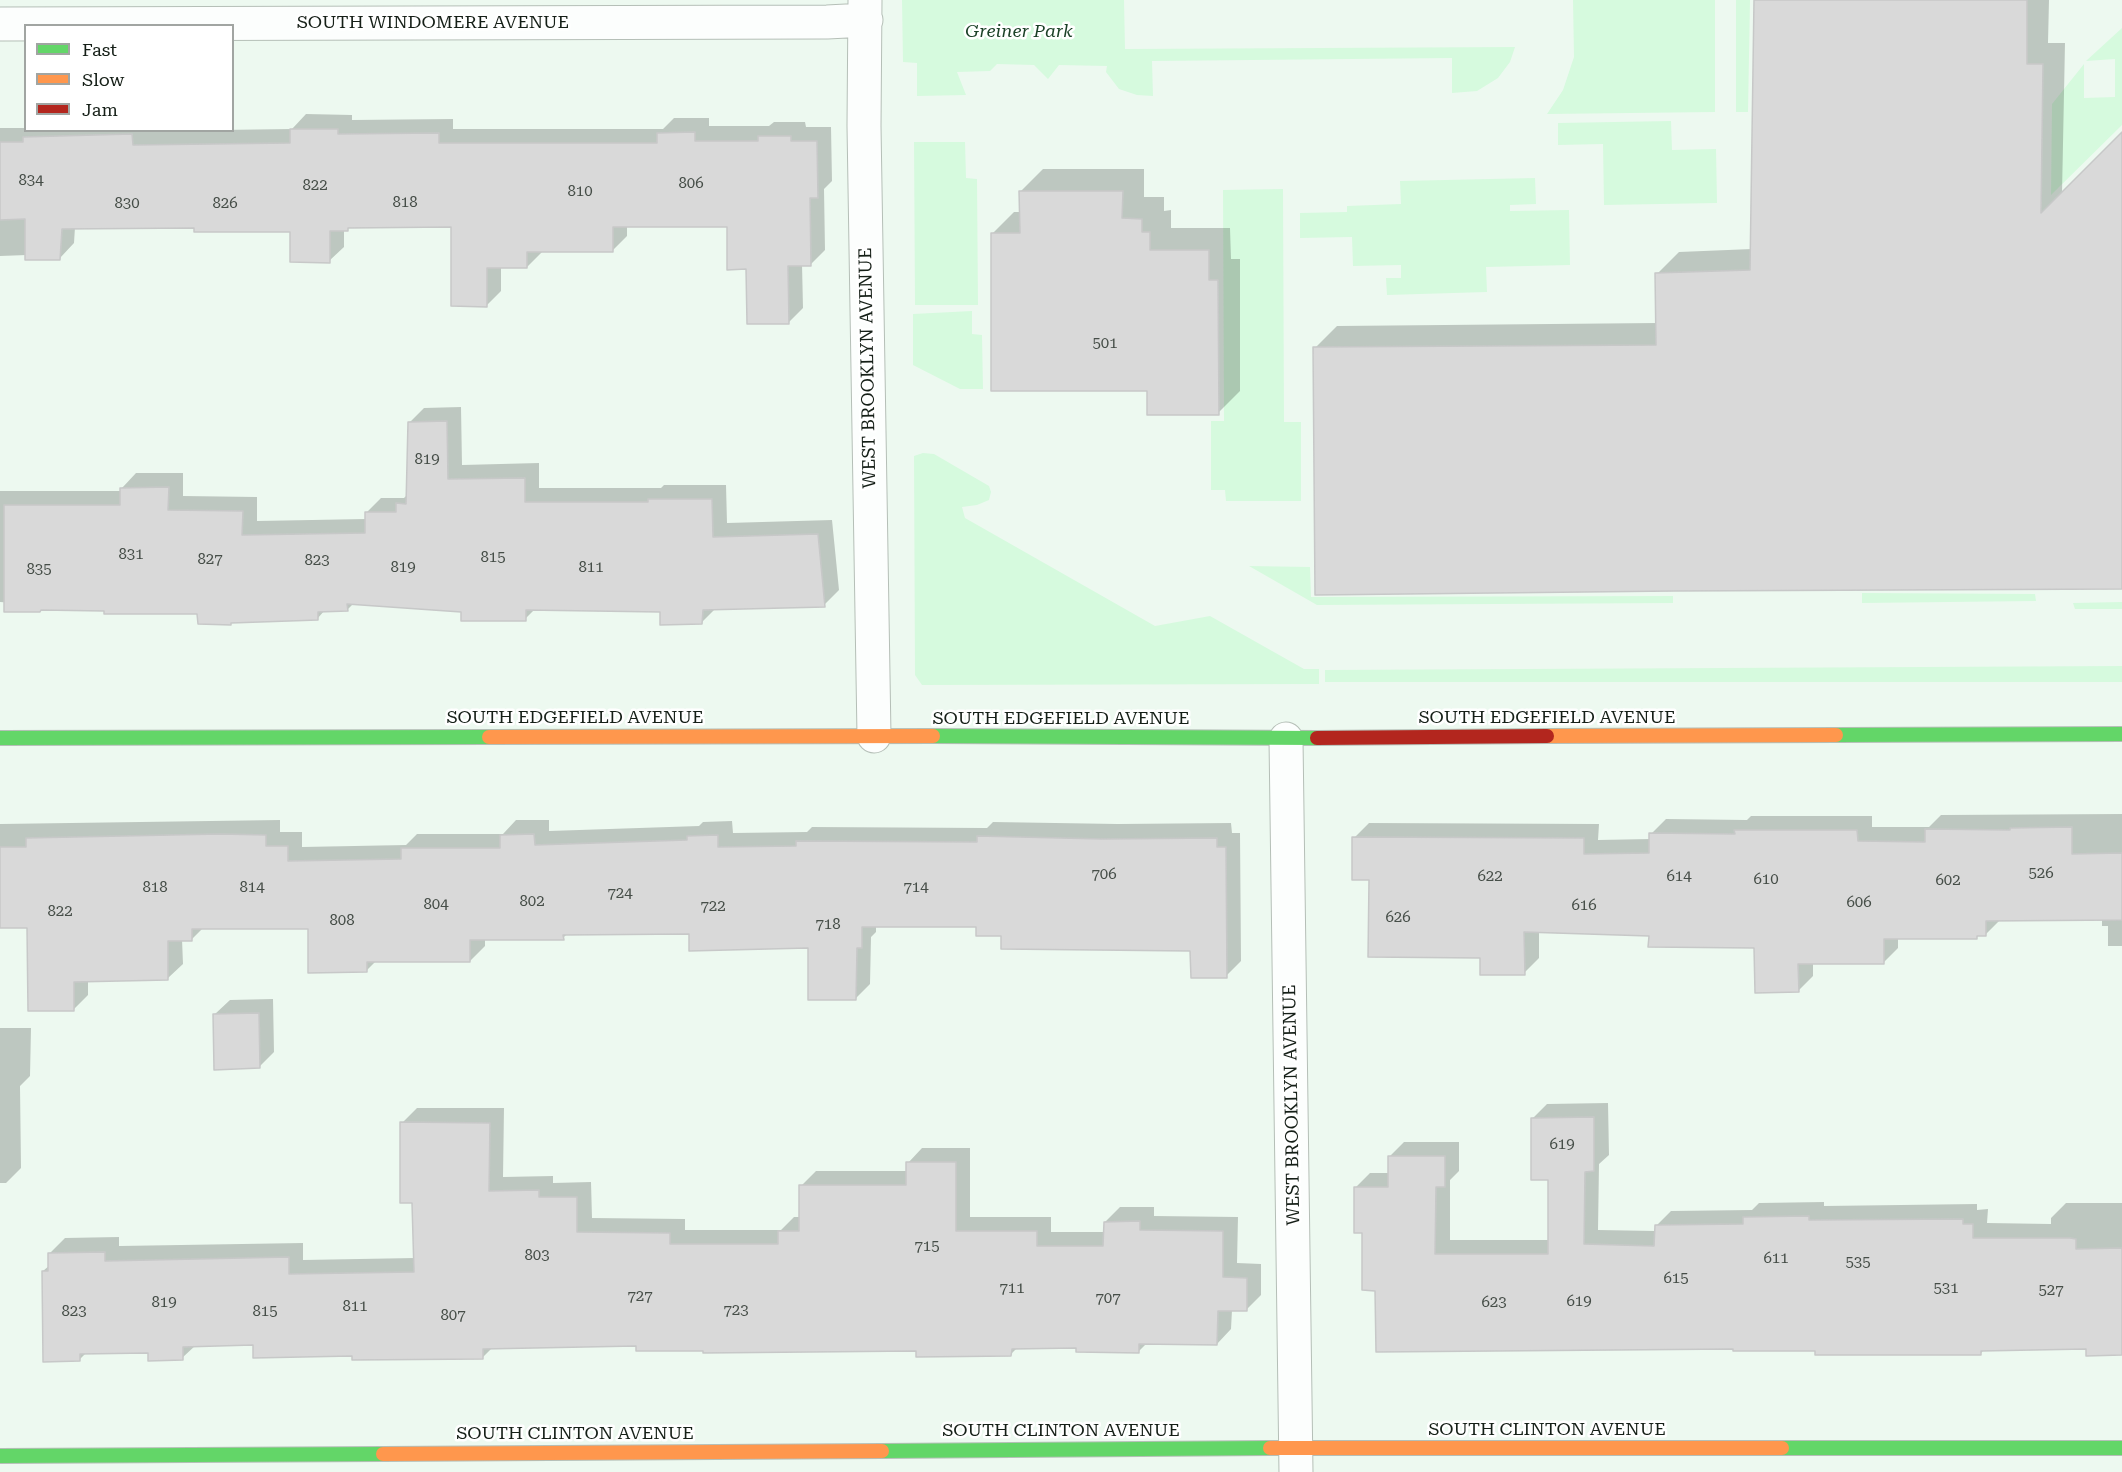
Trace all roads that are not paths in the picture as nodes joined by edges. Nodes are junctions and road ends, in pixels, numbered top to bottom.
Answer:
1 (866, 10) edge
2 (0, 24) edge
3 (2122, 734) edge
4 (874, 736) junction
5 (0, 738) edge
6 (1286, 739) junction
7 (2122, 1448) edge
8 (0, 1456) edge
9 (1296, 1460) edge

1 - 2 street, SOUTH WINDOMERE AVENUE
1 - 4 street, WEST BROOKLYN AVENUE
3 - 6 street, SOUTH EDGEFIELD AVENUE
4 - 5 street, SOUTH EDGEFIELD AVENUE
4 - 6 street, SOUTH EDGEFIELD AVENUE
6 - 9 street, WEST BROOKLYN AVENUE
7 - 9 street, SOUTH CLINTON AVENUE
8 - 9 street, SOUTH CLINTON AVENUE

